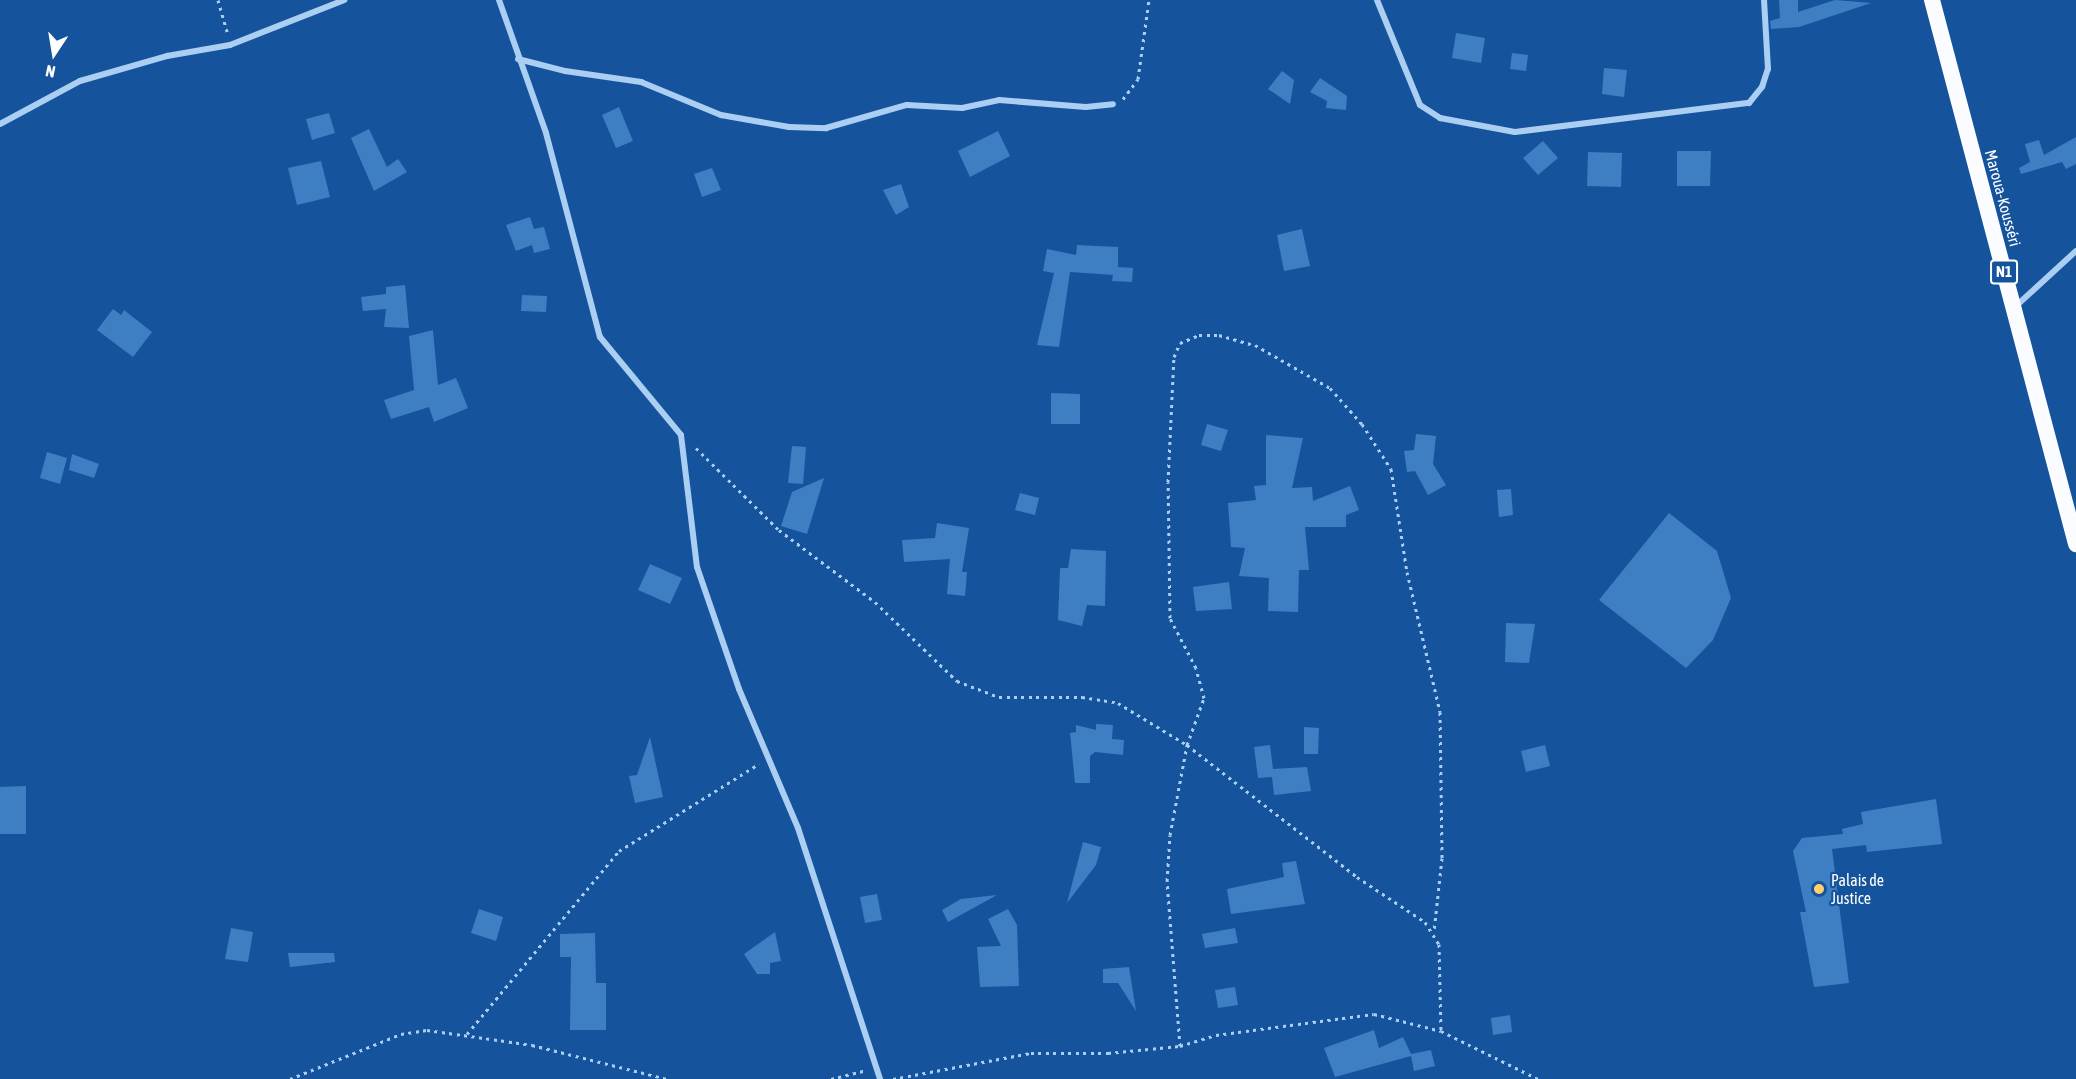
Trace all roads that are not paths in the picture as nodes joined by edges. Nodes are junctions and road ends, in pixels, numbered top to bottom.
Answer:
1 (344, 0) edge
2 (499, 0) edge
3 (1377, 0) edge
4 (1764, 0) edge
5 (1932, 0) edge
6 (518, 59) junction
7 (1113, 104) road end
8 (0, 124) edge
9 (2076, 251) edge
10 (2014, 309) junction
11 (2076, 544) edge
12 (880, 1079) edge

1 - 8 street
2 - 6 street
3 - 4 street
5 - 10 highway, Maroua-Kousséri / N1
6 - 7 street
6 - 12 street
9 - 10 street
10 - 11 highway, Maroua-Kousséri / N1

